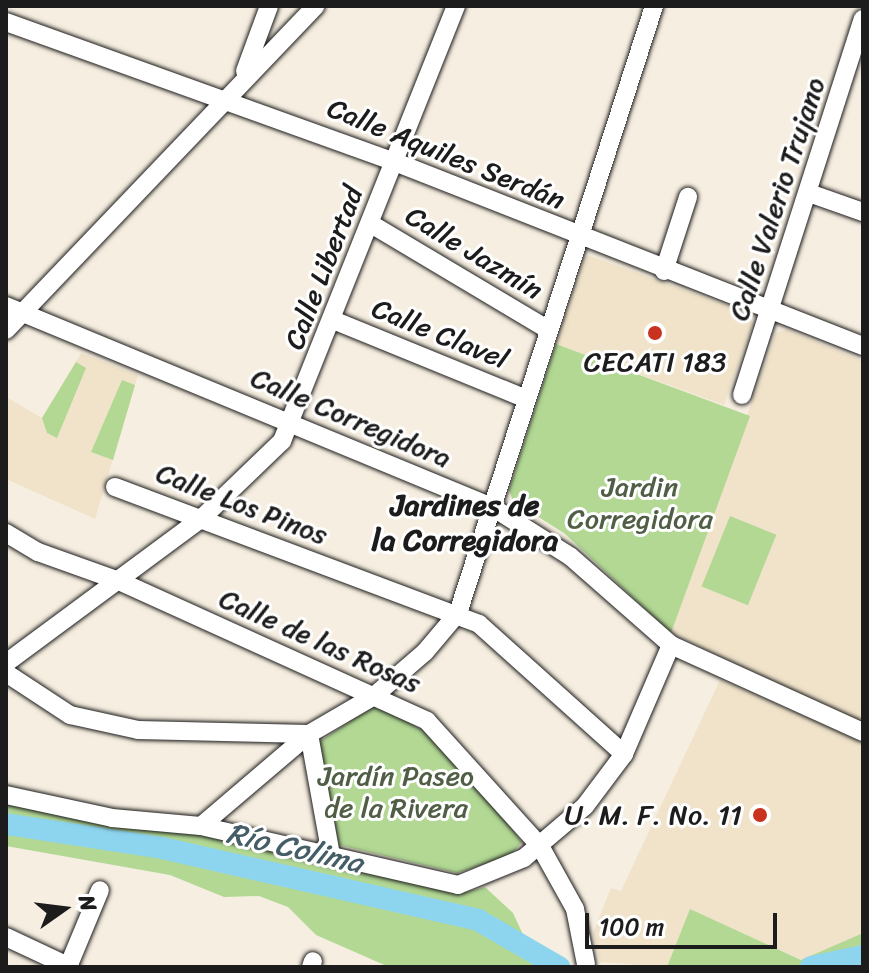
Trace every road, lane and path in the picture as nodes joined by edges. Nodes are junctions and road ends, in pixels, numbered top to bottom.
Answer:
1 (269, 6) edge
2 (316, 6) edge
3 (456, 6) edge
4 (654, 6) edge
5 (863, 19) edge
6 (6, 22) edge
7 (243, 77) junction
8 (224, 99) junction
9 (395, 162) junction
10 (809, 193) junction
11 (688, 197) dead end
12 (863, 212) edge
13 (371, 224) junction
14 (579, 238) junction
15 (664, 271) junction
16 (14, 310) edge
17 (771, 313) junction
18 (333, 320) junction
19 (6, 330) edge
20 (549, 330) junction
21 (863, 346) edge
22 (742, 395) dead end
23 (527, 399) junction
24 (292, 424) junction
25 (115, 487) dead end
26 (492, 507) junction
27 (203, 517) junction
28 (6, 533) edge
29 (119, 581) junction
30 (458, 613) junction
31 (671, 645) junction
32 (6, 663) edge
33 (6, 673) edge
34 (374, 696) junction
35 (863, 732) edge
36 (309, 734) junction
37 (624, 754) junction
38 (6, 795) edge
39 (201, 826) junction
40 (540, 846) junction
41 (331, 855) junction
42 (100, 890) dead end
43 (6, 937) edge
44 (586, 964) dead end
45 (69, 967) edge

1 - 7 street
2 - 7 street
3 - 9 street, Calle Libertad
4 - 14 street
5 - 10 street, Calle Valerio Trujano
6 - 8 street, Calle Aquiles Serdán
7 - 8 street
8 - 9 street, Calle Aquiles Serdán
8 - 16 street
9 - 13 street, Calle Libertad
9 - 14 street, Calle Aquiles Serdán
10 - 12 street
10 - 17 street, Calle Valerio Trujano
11 - 15 street
13 - 18 street, Calle Libertad
13 - 20 street, Calle Jazmín
14 - 15 street, Calle Aquiles Serdán
14 - 20 street
15 - 17 street, Calle Aquiles Serdán
16 - 19 street
16 - 24 street, Calle Corregidora
17 - 21 street, Calle Aquiles Serdán
17 - 22 street, Calle Valerio Trujano
18 - 23 street, Calle Clavel
18 - 24 street, Calle Libertad
20 - 23 street
23 - 26 street
24 - 26 street, Calle Corregidora
24 - 27 street, Calle Libertad
25 - 27 street, Calle Los Pinos
26 - 30 street
26 - 31 street, Calle Corregidora
27 - 29 street, Calle Libertad
27 - 30 street, Calle Los Pinos
28 - 29 street, Calle de las Rosas
29 - 32 street, Calle Libertad
29 - 34 street, Calle de las Rosas
30 - 34 street
30 - 37 street, Calle Los Pinos
31 - 35 street, Calle Corregidora
31 - 37 street
33 - 36 street
34 - 36 street
34 - 40 street, Calle de las Rosas
36 - 39 street
36 - 41 street
37 - 40 street
38 - 39 street
39 - 41 street
40 - 41 street
40 - 44 street, Calle de las Rosas
42 - 45 street
43 - 45 street

